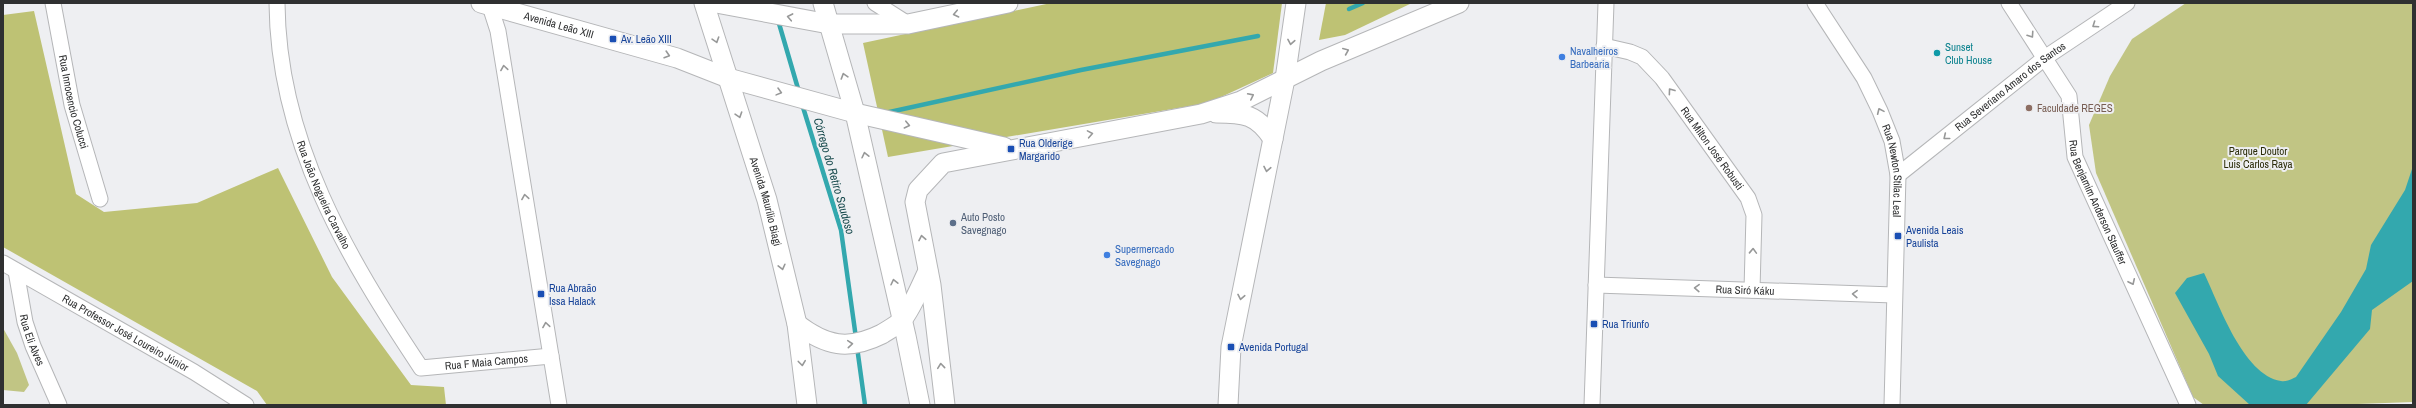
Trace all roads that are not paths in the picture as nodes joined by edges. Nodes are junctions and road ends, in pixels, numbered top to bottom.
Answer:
1 (53, 3) edge
2 (277, 3) edge
3 (704, 3) edge
4 (716, 3) edge
5 (823, 3) edge
6 (829, 3) edge
7 (875, 3) edge
8 (1008, 3) edge
9 (1296, 3) edge
10 (1460, 3) edge
11 (1606, 3) edge
12 (1815, 3) edge
13 (2009, 3) edge
14 (2127, 3) edge
15 (487, 4) edge
16 (1439, 8) edge
17 (829, 24) junction
18 (908, 24) junction
19 (1604, 46) junction
20 (2046, 58) junction
21 (728, 78) junction
22 (1285, 79) junction
23 (855, 113) junction
24 (1201, 114) junction
25 (1273, 138) junction
26 (1011, 149) junction
27 (1898, 175) junction
28 (100, 199) dead end
29 (9, 267) edge
30 (928, 271) junction
31 (1596, 285) junction
32 (1752, 290) junction
33 (1894, 295) junction
34 (902, 320) junction
35 (797, 324) junction
36 (551, 356) junction
37 (421, 368) joint
38 (59, 405) edge
39 (246, 405) edge
40 (559, 405) edge
41 (807, 405) edge
42 (920, 405) edge
43 (945, 405) edge
44 (1228, 405) edge
45 (1592, 405) edge
46 (1892, 405) edge
47 (2188, 405) edge

1 - 28 street, Rua Innocencio Colucci
2 - 37 street, Rua João Nogueira Carvalho
3 -> 21 main road, Avenida Maurílio Biagi
17 -> 4 main road
5 - 17 main road
6 - 17 street
7 - 18 street
8 -> 18 main road
9 -> 22 main road
10 - 16 main road
11 - 19 street
27 -> 12 street, Rua Newton Stilac Leal
13 -> 20 street, Rua Benjamim Anderson Stauffer
14 -> 20 street, Rua Severiano Amaro dos Santos
15 -> 21 main road, Avenida Leão XIII
36 -> 15 street
22 -> 16 main road
17 - 18 main road
23 -> 17 main road
19 - 31 street
32 -> 19 street, Rua Milton José Robusti
20 -> 27 street, Rua Severiano Amaro dos Santos
20 -> 47 street, Rua Benjamim Anderson Stauffer
21 -> 23 main road, Avenida Leão XIII
21 -> 35 main road, Avenida Maurílio Biagi
24 -> 22 main road
22 - 25 main road
23 -> 26 main road, Avenida Leão XIII
34 -> 23 main road
24 - 25 main road
26 -> 24 main road
25 -> 44 main road
30 -> 26 main road
27 - 33 street, Rua Newton Stilac Leal
29 - 38 street, Rua Eli Alves
29 - 39 street, Rua Professor José Loureiro Júnior
30 - 34 main road
43 -> 30 main road
32 -> 31 street, Rua Siró Káku
31 - 45 street
33 -> 32 street, Rua Siró Káku
33 - 46 street, Rua Newton Stilac Leal
35 -> 34 main road
34 - 42 main road
35 -> 41 main road, Avenida Maurílio Biagi
36 - 37 street, Rua F Maia Campos
36 - 40 street

